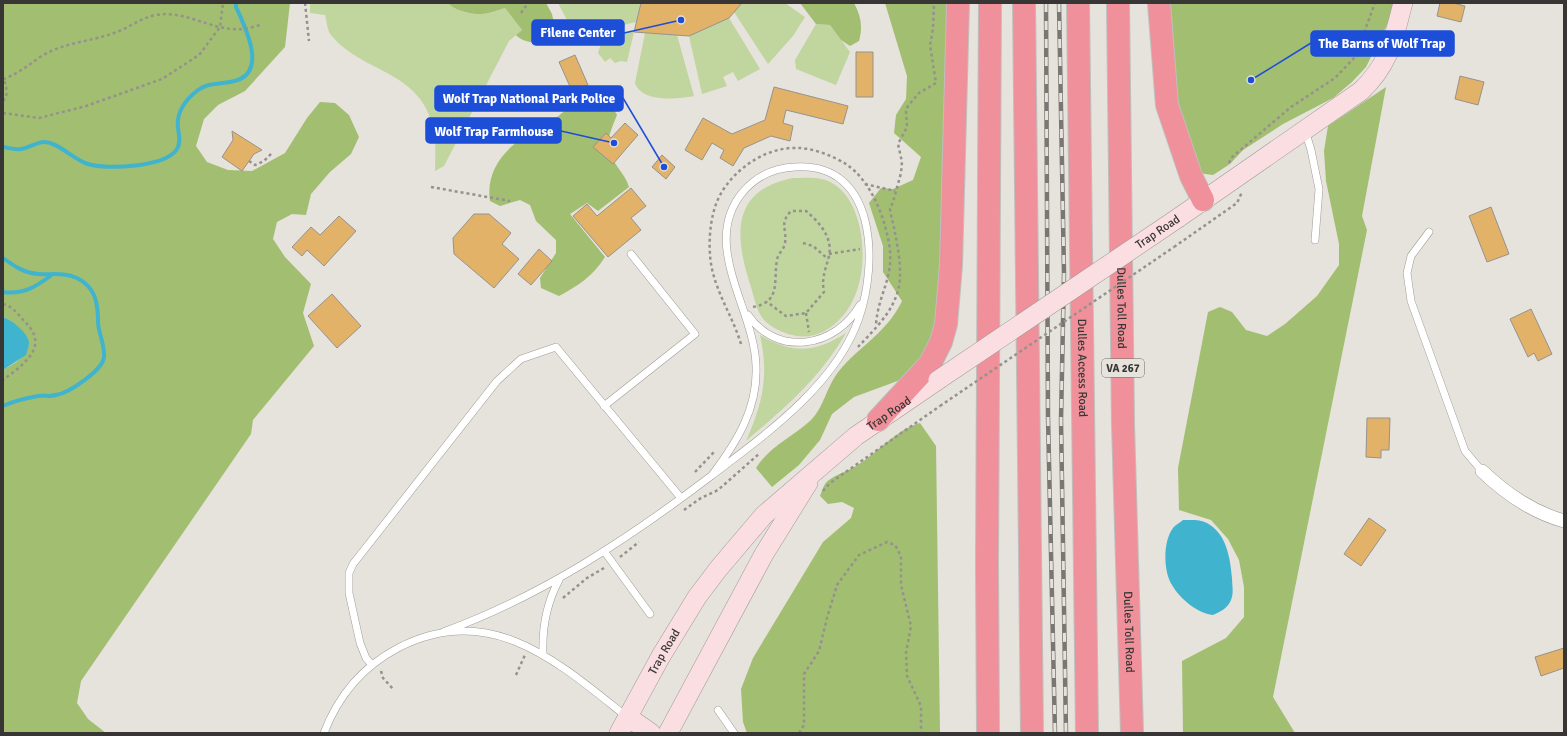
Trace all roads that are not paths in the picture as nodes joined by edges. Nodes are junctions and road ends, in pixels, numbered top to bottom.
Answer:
1 (958, 3) edge
2 (990, 3) edge
3 (1024, 3) edge
4 (1078, 3) edge
5 (1118, 3) edge
6 (1159, 3) edge
7 (1403, 3) edge
8 (1305, 130) junction
9 (1204, 200) junction
10 (1429, 232) dead end
11 (1315, 240) dead end
12 (631, 254) dead end
13 (864, 298) junction
14 (743, 307) junction
15 (604, 406) junction
16 (878, 420) junction
17 (1482, 471) joint
18 (815, 472) junction
19 (712, 475) junction
20 (681, 498) junction
21 (1564, 521) edge
22 (604, 551) junction
23 (559, 579) junction
24 (650, 614) dead end
25 (443, 632) junction
26 (543, 654) junction
27 (374, 663) junction
28 (718, 710) dead end
29 (623, 725) edge
30 (324, 733) edge
31 (651, 733) edge
32 (668, 733) edge
33 (734, 733) edge
34 (988, 733) edge
35 (1032, 733) edge
36 (1087, 733) edge
37 (1132, 733) edge

1 - 16 highway
2 - 34 highway
3 - 35 highway
4 - 36 highway, Dulles Access Road
5 - 37 highway, Dulles Toll Road / VA 267
6 - 9 highway
7 - 8 main road, Trap Road
8 - 9 main road, Trap Road
8 - 11 lane
9 - 16 main road, Trap Road, bridge
10 - 17 lane
12 - 15 lane
13 - 14 lane
13 - 14 lane
13 - 19 lane
14 - 19 lane
15 - 20 lane
15 - 27 lane
16 - 18 main road, Trap Road
17 - 21 street
18 - 29 main road, Trap Road
18 - 32 main road, Trap Road
19 - 20 lane
20 - 22 lane
22 - 23 lane
22 - 24 lane
23 - 25 lane
23 - 26 lane
25 - 26 lane
25 - 27 lane
26 - 29 lane
27 - 30 lane
28 - 33 lane
29 - 31 main road

